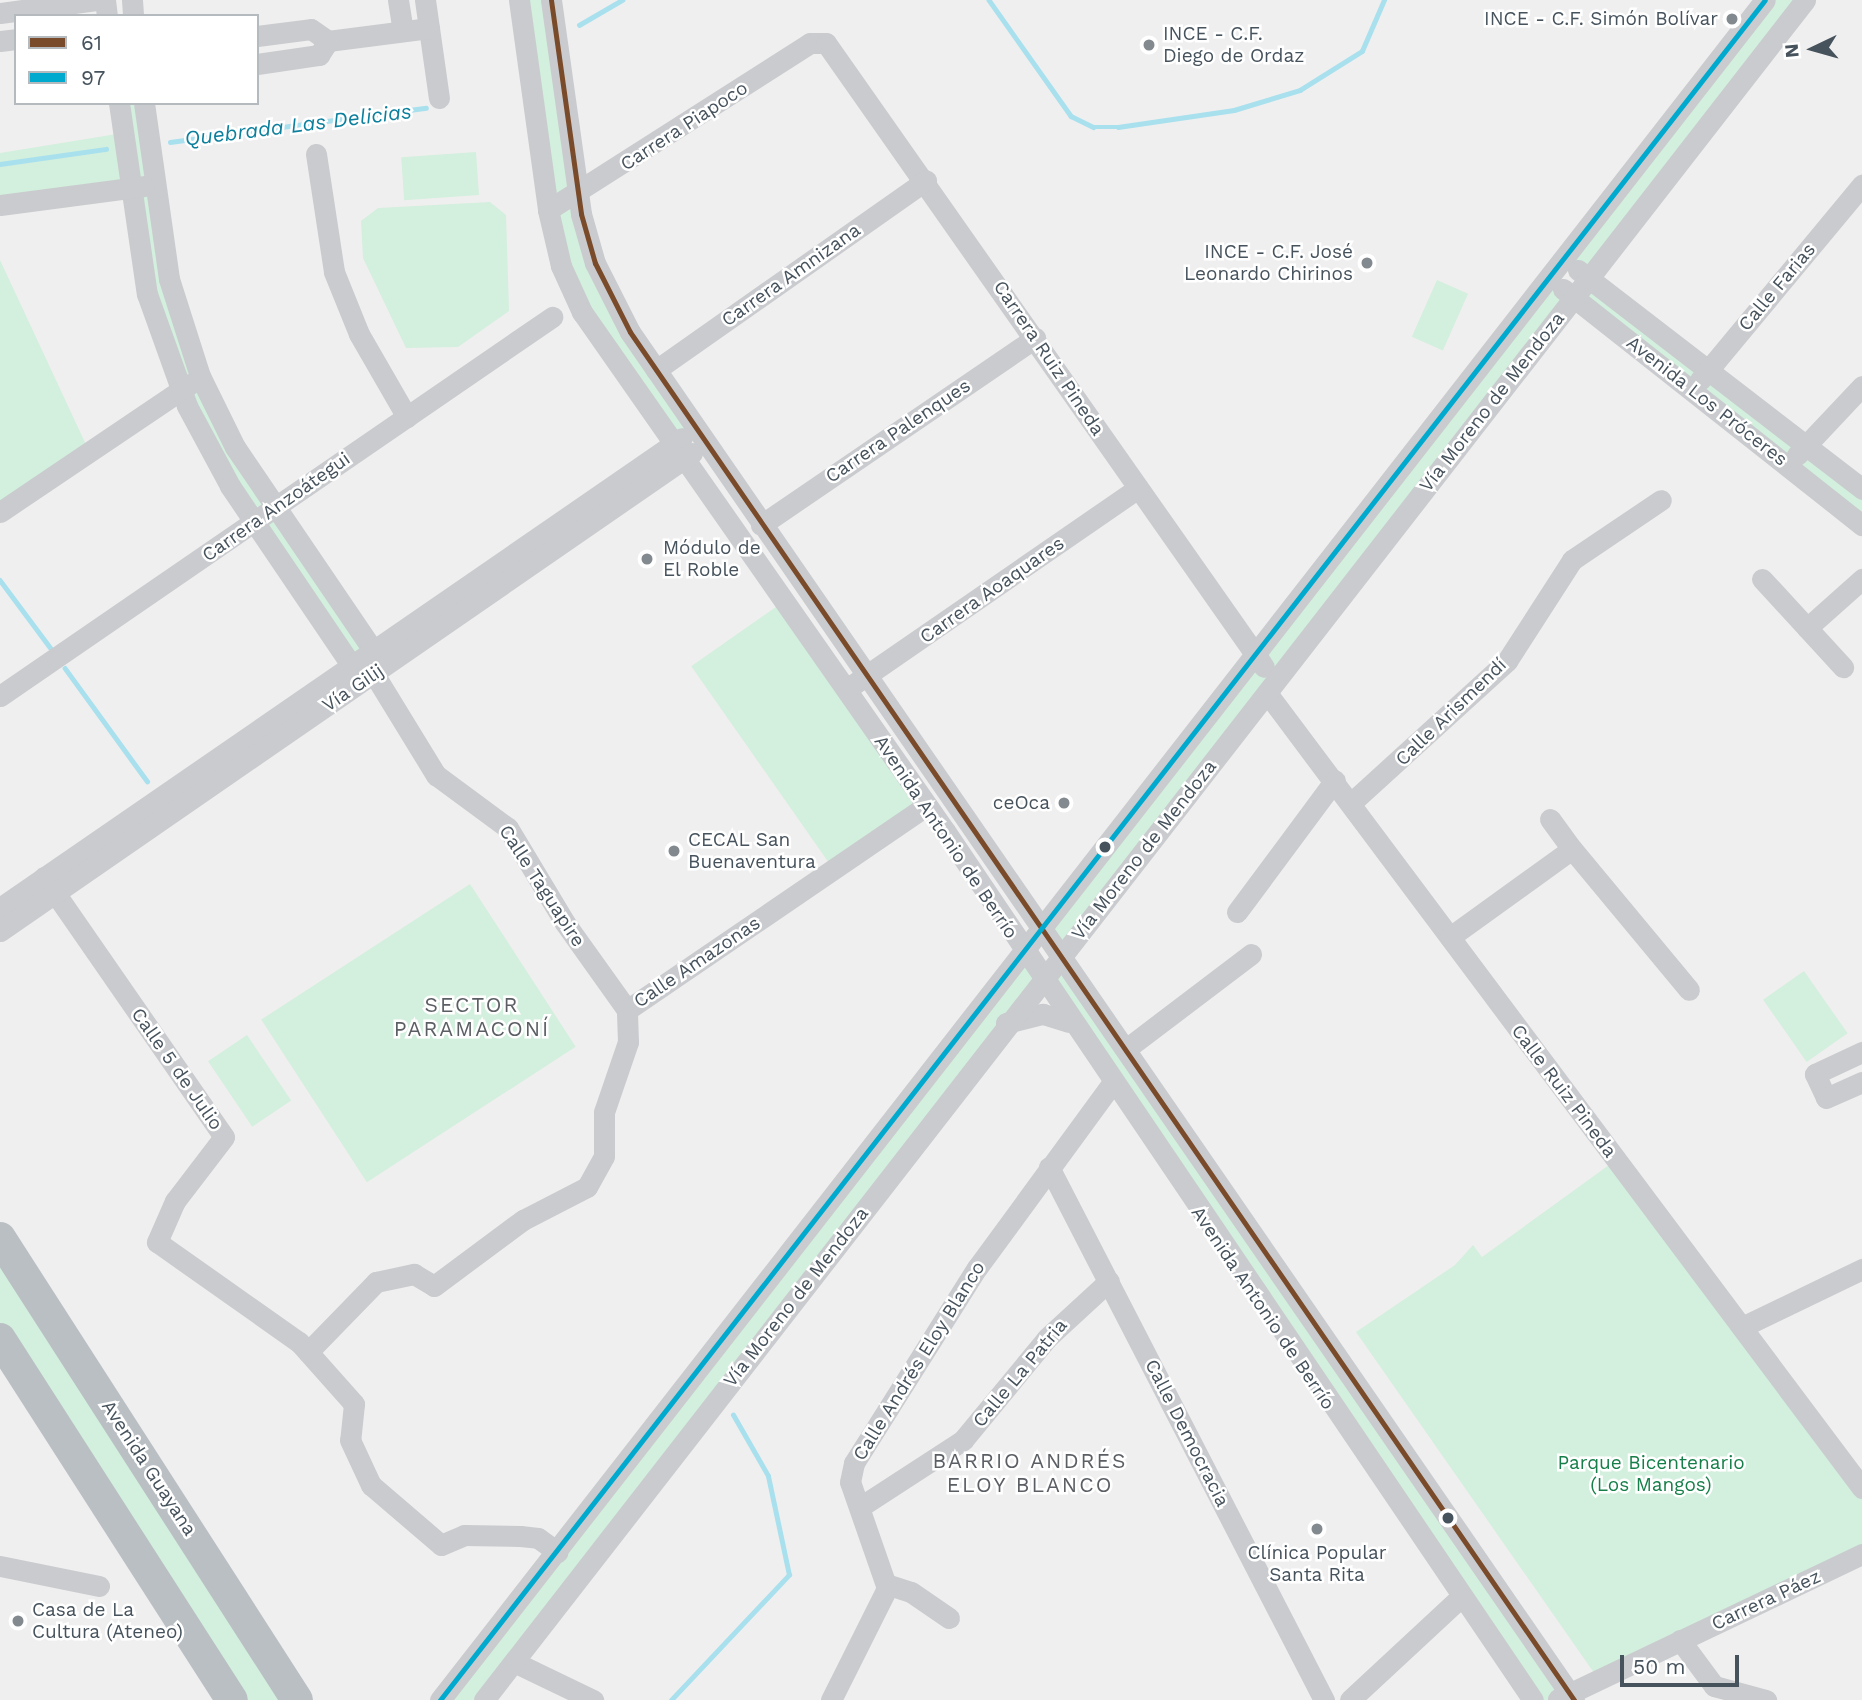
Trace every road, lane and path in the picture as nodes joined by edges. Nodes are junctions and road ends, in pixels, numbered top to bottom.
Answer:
1 (96, 0) edge
2 (398, 0) edge
3 (425, 0) edge
4 (519, 0) edge
5 (551, 0) edge
6 (1765, 0) edge
7 (1805, 0) edge
8 (0, 13) edge
9 (429, 28) junction
10 (402, 31) junction
11 (259, 36) edge
12 (328, 41) junction
13 (818, 41) joint
14 (259, 64) edge
15 (439, 97) dead end
16 (119, 105) edge
17 (144, 105) edge
18 (316, 154) dead end
19 (926, 180) junction
20 (155, 184) junction
21 (1862, 186) edge
22 (130, 188) junction
23 (578, 193) junction
24 (0, 205) edge
25 (548, 210) junction
26 (1565, 260) junction
27 (1589, 278) junction
28 (1550, 279) junction
29 (1574, 298) junction
30 (552, 317) dead end
31 (1035, 338) junction
32 (1708, 369) junction
33 (656, 370) junction
34 (200, 376) junction
35 (1862, 386) edge
36 (180, 390) junction
37 (1692, 390) junction
38 (407, 417) junction
39 (700, 436) junction
40 (1805, 443) junction
41 (677, 452) junction
42 (1789, 464) junction
43 (1138, 488) junction
44 (1862, 489) edge
45 (1661, 500) dead end
46 (275, 507) junction
47 (0, 512) edge
48 (254, 522) junction
49 (761, 524) junction
50 (1862, 525) edge
51 (1762, 579) dead end
52 (1862, 579) edge
53 (1807, 628) junction
54 (1257, 657) junction
55 (1843, 667) dead end
56 (369, 668) junction
57 (866, 676) junction
58 (1272, 687) junction
59 (845, 690) junction
60 (0, 696) edge
61 (1335, 780) junction
62 (1351, 803) junction
63 (927, 805) junction
64 (1550, 819) dead end
65 (1572, 849) junction
66 (50, 885) junction
67 (1012, 886) junction
68 (1073, 892) junction
69 (0, 908) edge
70 (1237, 912) dead end
71 (1043, 930) junction
72 (0, 931) edge
73 (1450, 937) junction
74 (1024, 953) junction
75 (1251, 954) dead end
76 (1060, 955) junction
77 (1041, 979) junction
78 (1689, 990) dead end
79 (628, 1010) junction
80 (1069, 1022) junction
81 (1006, 1023) junction
82 (1126, 1049) junction
83 (1862, 1052) edge
84 (1862, 1082) edge
85 (1111, 1085) junction
86 (1049, 1167) junction
87 (0, 1238) edge
88 (1862, 1269) edge
89 (775, 1272) junction
90 (1108, 1281) junction
91 (800, 1293) junction
92 (1742, 1327) junction
93 (0, 1339) edge
94 (308, 1352) junction
95 (1862, 1488) edge
96 (860, 1507) junction
97 (557, 1552) junction
98 (1862, 1554) edge
99 (0, 1566) edge
100 (886, 1584) junction
101 (99, 1586) dead end
102 (1461, 1597) junction
103 (950, 1618) dead end
104 (1680, 1640) junction
105 (513, 1662) junction
106 (1567, 1698) edge
107 (232, 1700) edge
108 (297, 1700) edge
109 (440, 1700) edge
110 (484, 1700) edge
111 (593, 1700) edge
112 (831, 1700) edge
113 (1324, 1700) edge
114 (1350, 1700) edge
115 (1533, 1700) edge
116 (1766, 1700) edge

1 - 8 street
2 - 10 street
3 - 9 street
4 - 25 street, Avenida Antonio de Berrío
5 - 23 street, Avenida Antonio de Berrío
6 - 26 street, Vía Moreno de Mendoza
7 - 27 street, Vía Moreno de Mendoza
9 - 10 street
9 - 15 street
10 - 12 street
11 - 12 street
12 - 14 street
13 - 19 street, Carrera Ruiz Pineda
13 - 23 street, Carrera Piapoco
16 - 22 street
17 - 20 street
18 - 38 street
19 - 31 street, Carrera Ruiz Pineda
19 - 33 street, Carrera Amnizana
20 - 22 street
20 - 34 street
21 - 32 street, Calle Farias
22 - 24 street
22 - 36 street
23 - 25 street, Carrera Piapoco
23 - 33 street, Avenida Antonio de Berrío
25 - 41 street, Avenida Antonio de Berrío
26 - 27 street, Avenida Los Próceres
26 - 28 street, Vía Moreno de Mendoza
27 - 29 street, Vía Moreno de Mendoza
27 - 32 street, Avenida Los Próceres
28 - 29 street, Avenida Los Próceres
28 - 54 street, Vía Moreno de Mendoza
29 - 37 street, Avenida Los Próceres
29 - 58 street, Vía Moreno de Mendoza
30 - 38 street, Carrera Anzoátegui
31 - 43 street, Carrera Ruiz Pineda
31 - 49 street, Carrera Palenques
32 - 37 street, Calle Farias
32 - 40 street, Avenida Los Próceres
33 - 39 street, Avenida Antonio de Berrío
34 - 36 street
34 - 46 street
35 - 40 street
36 - 47 street
36 - 48 street
37 - 42 street, Avenida Los Próceres
38 - 46 street, Carrera Anzoátegui
39 - 41 street, Vía Gilij
39 - 49 street, Avenida Antonio de Berrío
40 - 42 street
40 - 44 street, Avenida Los Próceres
41 - 56 street, Vía Gilij
41 - 59 street, Avenida Antonio de Berrío
42 - 50 street, Avenida Los Próceres
43 - 54 street, Carrera Ruiz Pineda
43 - 57 street, Carrera Aoaquares
45 - 62 street, Calle Arismendí
46 - 48 street, Carrera Anzoátegui
46 - 56 street
48 - 56 street
48 - 60 street, Carrera Anzoátegui
49 - 57 street, Avenida Antonio de Berrío
51 - 53 street
52 - 53 street
53 - 55 street
54 - 58 street, Carrera Ruiz Pineda
54 - 68 street, Vía Moreno de Mendoza
56 - 66 street, Vía Gilij
56 - 79 street, Calle Taguapire
57 - 59 street, Carrera Aoaquares
57 - 67 street, Avenida Antonio de Berrío
58 - 61 street, Calle Ruiz Pineda
58 - 76 street, Vía Moreno de Mendoza
59 - 63 street, Avenida Antonio de Berrío
61 - 62 street, Calle Ruiz Pineda
61 - 70 street
62 - 73 street, Calle Ruiz Pineda
63 - 74 street, Avenida Antonio de Berrío
63 - 79 street, Calle Amazonas
64 - 65 street
65 - 73 street
65 - 78 street
66 - 69 street, Vía Gilij
66 - 72 street, Vía Gilij
66 - 94 street, Calle 5 de Julio
67 - 68 street
67 - 71 street, Avenida Antonio de Berrío
68 - 71 street, Vía Moreno de Mendoza
71 - 74 street, Vía Moreno de Mendoza
71 - 76 street, Avenida Antonio de Berrío
73 - 92 street, Calle Ruiz Pineda
74 - 77 street, Avenida Antonio de Berrío
74 - 89 street, Vía Moreno de Mendoza
75 - 82 street
76 - 77 street, Vía Moreno de Mendoza
76 - 82 street, Avenida Antonio de Berrío
77 - 80 street, Avenida Antonio de Berrío
77 - 81 street, Vía Moreno de Mendoza
79 - 94 street, Calle Amazonas
80 - 81 street
80 - 85 street, Avenida Antonio de Berrío
81 - 91 street, Vía Moreno de Mendoza
82 - 106 street, Avenida Antonio de Berrío
83 - 84 street
85 - 86 street, Calle Andrés Eloy Blanco
85 - 102 street, Avenida Antonio de Berrío
86 - 90 street, Calle Democracia
86 - 96 street, Calle Andrés Eloy Blanco
87 - 108 highway, Avenida Guayana
88 - 92 street
89 - 91 street
89 - 97 street, Vía Moreno de Mendoza
90 - 96 street, Calle La Patria
90 - 113 street, Calle Democracia
91 - 105 street, Vía Moreno de Mendoza
92 - 95 street, Calle Ruiz Pineda
93 - 107 highway
94 - 97 street, Calle 5 de Julio
96 - 100 street, Calle Andrés Eloy Blanco
97 - 109 street, Vía Moreno de Mendoza
98 - 104 street, Carrera Páez
99 - 101 street
100 - 103 street
100 - 112 street
102 - 114 street
102 - 115 street, Avenida Antonio de Berrío
104 - 106 street, Carrera Páez
104 - 116 street
105 - 110 street, Vía Moreno de Mendoza
105 - 111 street

